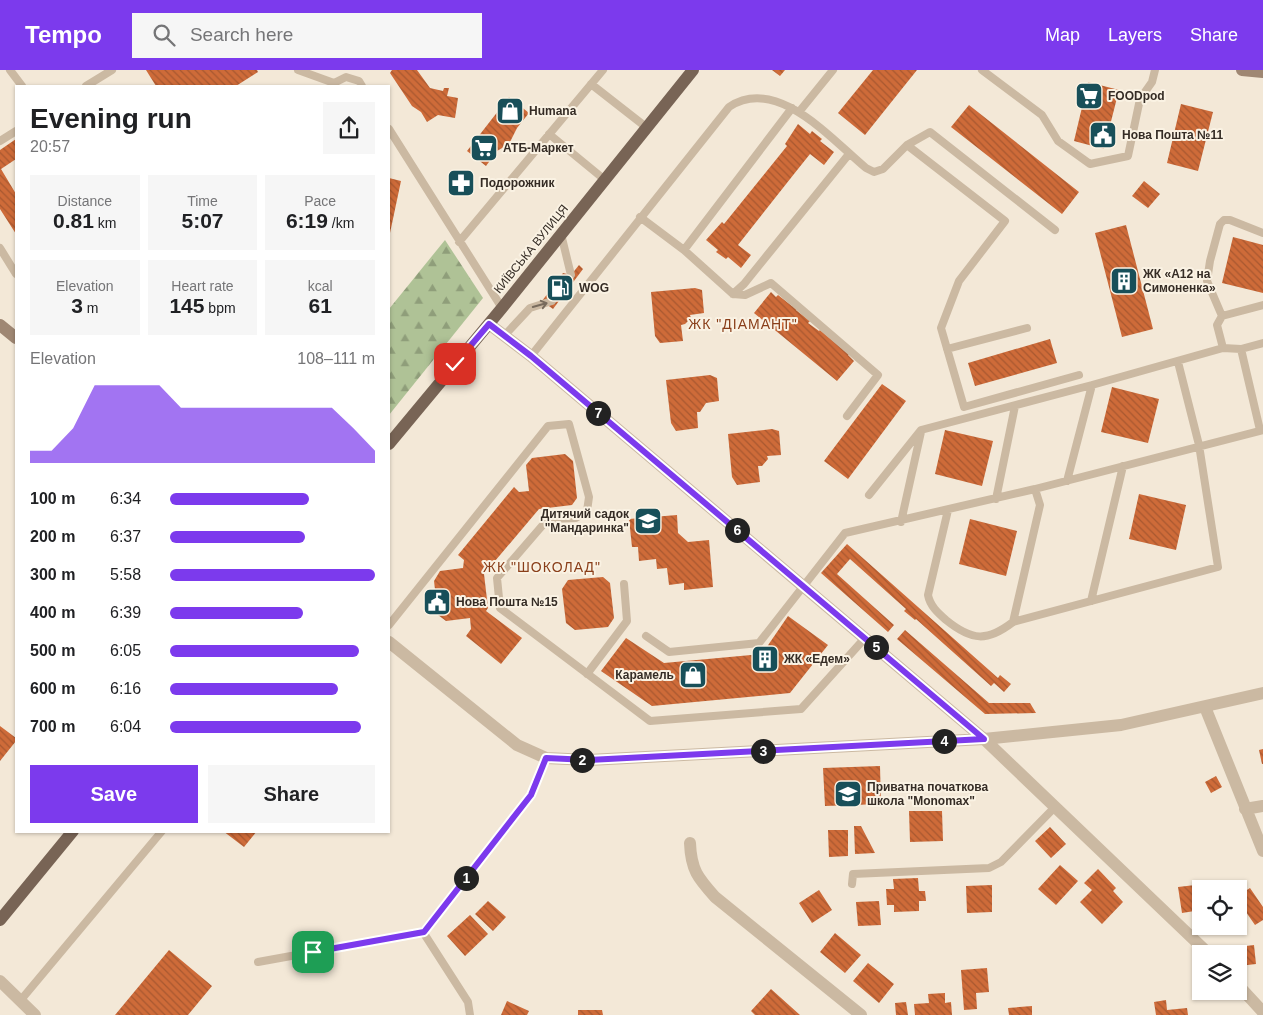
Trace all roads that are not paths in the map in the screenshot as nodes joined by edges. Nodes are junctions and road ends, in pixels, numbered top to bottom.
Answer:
1 (10, 70) edge
2 (112, 70) edge
3 (298, 70) edge
4 (603, 70) edge
5 (693, 70) edge
6 (833, 70) edge
7 (982, 70) edge
8 (1154, 70) edge
9 (1242, 70) edge
10 (1263, 72) edge
11 (101, 73) edge
12 (591, 84) junction
13 (21, 85) edge
14 (87, 85) edge
15 (333, 85) edge
16 (361, 85) edge
17 (795, 110) junction
18 (646, 128) junction
19 (390, 131) edge
20 (15, 132) edge
21 (549, 134) junction
22 (0, 141) edge
23 (907, 145) junction
24 (849, 154) junction
25 (605, 180) junction
26 (640, 217) junction
27 (1055, 230) dead end
28 (1263, 233) edge
29 (561, 234) junction
30 (459, 242) junction
31 (0, 248) edge
32 (684, 250) junction
33 (15, 272) edge
34 (732, 294) junction
35 (1263, 305) edge
36 (502, 308) junction
37 (1222, 316) junction
38 (489, 324) junction
39 (0, 325) edge
40 (1027, 328) dead end
41 (504, 336) junction
42 (15, 337) edge
43 (1263, 343) edge
44 (1223, 348) junction
45 (947, 349) junction
46 (1241, 349) junction
47 (531, 356) junction
48 (1178, 362) junction
49 (1079, 375) dead end
50 (1092, 385) junction
51 (1015, 406) junction
52 (847, 416) dead end
53 (921, 430) junction
54 (1261, 430) edge
55 (390, 443) edge
56 (1199, 445) junction
57 (1123, 466) junction
58 (1067, 481) junction
59 (1035, 489) junction
60 (868, 495) dead end
61 (996, 498) junction
62 (948, 510) junction
63 (901, 522) junction
64 (624, 584) dead end
65 (804, 586) junction
66 (1091, 601) junction
67 (1013, 622) junction
68 (390, 624) edge
69 (646, 636) dead end
70 (865, 638) junction
71 (390, 643) edge
72 (587, 674) junction
73 (1263, 692) edge
74 (1205, 707) junction
75 (984, 739) junction
76 (546, 758) junction
77 (1263, 806) edge
78 (1055, 807) junction
79 (1245, 809) junction
80 (71, 833) edge
81 (160, 833) edge
82 (690, 843) dead end
83 (1263, 851) edge
84 (852, 884) dead end
85 (0, 920) edge
86 (424, 932) junction
87 (1200, 945) edge
88 (258, 962) dead end
89 (0, 981) edge
90 (1247, 995) edge
91 (20, 1001) junction
92 (1263, 1012) edge
93 (35, 1015) edge
94 (470, 1015) edge
95 (861, 1015) edge

1 - 13 lane
2 - 11 lane
3 - 15 lane
4 - 12 lane
5 - 18 main road, КИЇВСЬКА ВУЛИЦЯ
6 - 17 lane
7 - 8 lane
9 - 10 street
11 - 14 lane
12 - 18 lane
12 - 21 lane
15 - 16 lane
17 - 24 lane
17 - 26 lane
17 - 32 lane
18 - 25 main road, КИЇВСЬКА ВУЛИЦЯ
19 - 30 lane
20 - 22 lane
21 - 25 lane
21 - 30 lane
23 - 24 lane
23 - 27 lane
23 - 45 lane
24 - 34 lane
25 - 29 main road, КИЇВСЬКА ВУЛИЦЯ
26 - 32 lane
26 - 47 lane
28 - 37 lane
29 - 36 main road, КИЇВСЬКА ВУЛИЦЯ
41 -> 29 lane
30 - 36 lane
31 - 33 lane
32 - 34 lane
34 - 52 lane
35 - 37 lane
36 - 38 main road, КИЇВСЬКА ВУЛИЦЯ
37 - 44 lane
38 - 41 street
38 - 55 main road, КИЇВСЬКА ВУЛИЦЯ
39 - 42 street
40 - 45 lane
41 - 47 street
43 - 46 lane
44 - 46 lane
44 - 48 lane
45 - 49 lane
46 - 54 lane
47 - 65 street
48 - 50 lane
48 - 56 lane
50 - 51 lane
50 - 58 lane
51 - 53 lane
51 - 61 lane
53 - 60 lane
53 - 63 lane
54 - 56 lane
56 - 57 lane
56 - 66 lane
57 - 58 lane
57 - 66 lane
58 - 59 lane
59 - 61 lane
59 - 67 lane
61 - 62 lane
62 - 63 lane
62 - 67 lane
63 - 65 lane
64 - 72 lane
65 - 69 lane
65 - 70 street
66 - 67 lane
68 - 72 lane
70 - 72 lane
70 - 75 street
71 - 76 street
73 - 74 street
74 - 75 street
74 - 79 street
75 - 76 street
75 - 78 street
76 - 86 lane
77 - 79 street
78 - 84 lane
78 - 87 street
79 - 83 street
80 - 85 main road
81 - 91 lane
82 - 95 street
86 - 88 lane
86 - 94 lane
89 - 91 street
90 - 92 street
91 - 93 street

